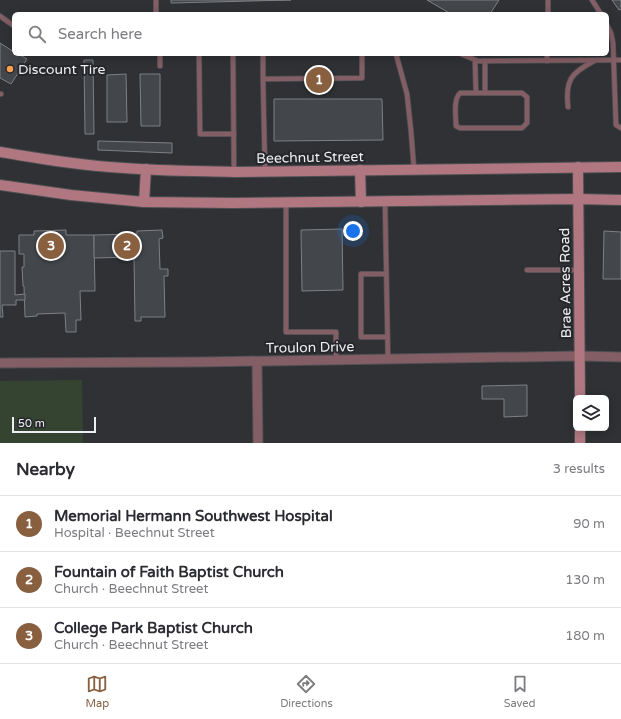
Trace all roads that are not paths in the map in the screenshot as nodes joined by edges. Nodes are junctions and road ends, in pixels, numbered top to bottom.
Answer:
1 (156, 0) edge
2 (548, 0) edge
3 (592, 0) edge
4 (156, 12) edge
5 (548, 12) edge
6 (599, 12) edge
7 (0, 16) edge
8 (12, 25) edge
9 (609, 29) edge
10 (160, 56) edge
11 (198, 56) edge
12 (233, 56) edge
13 (263, 56) edge
14 (362, 56) edge
15 (397, 56) edge
16 (466, 56) edge
17 (547, 56) edge
18 (475, 60) junction
19 (595, 60) junction
20 (613, 60) junction
21 (621, 60) edge
22 (485, 61) junction
23 (547, 61) junction
24 (160, 66) dead end
25 (263, 79) junction
26 (476, 93) junction
27 (485, 93) junction
28 (615, 97) junction
29 (621, 97) edge
30 (568, 107) dead end
31 (621, 128) edge
32 (234, 134) junction
33 (0, 152) edge
34 (578, 167) junction
35 (621, 167) edge
36 (146, 169) junction
37 (414, 169) junction
38 (360, 170) junction
39 (265, 171) junction
40 (234, 172) junction
41 (0, 185) edge
42 (578, 199) junction
43 (621, 200) edge
44 (144, 202) junction
45 (361, 202) junction
46 (385, 202) junction
47 (286, 203) junction
48 (526, 270) dead end
49 (579, 270) junction
50 (386, 274) junction
51 (387, 337) junction
52 (580, 356) junction
53 (621, 357) edge
54 (336, 360) junction
55 (388, 360) junction
56 (257, 362) junction
57 (0, 363) edge
58 (580, 395) edge
59 (580, 431) edge
60 (258, 443) edge
61 (580, 443) edge

1 - 4 lane
2 - 5 lane
3 - 6 lane
7 - 8 lane
9 - 20 lane
10 - 24 lane
11 - 32 lane
12 - 32 lane
13 - 25 lane
14 - 25 lane
15 - 37 lane
16 - 18 lane
17 - 23 lane
18 - 22 lane
18 - 26 lane
19 - 20 lane
19 - 23 lane
19 - 30 lane
20 - 21 lane
20 - 28 lane
22 - 23 lane
22 - 27 lane
25 - 39 lane
26 - 27 lane
26 - 27 lane
28 - 29 lane
28 - 31 lane
32 - 40 lane
33 - 36 main road, Beechnut Street
34 - 35 main road, Beechnut Street
34 - 37 main road, Beechnut Street
34 - 42 main road, Brae Acres Road
36 - 40 main road, Beechnut Street
36 - 44 main road
37 - 38 main road, Beechnut Street
38 - 39 main road, Beechnut Street
38 - 45 main road
39 - 40 main road, Beechnut Street
41 - 44 main road
42 - 43 main road
42 - 46 main road
42 - 49 main road, Brae Acres Road
44 - 47 main road
45 - 46 main road
45 - 47 main road
46 - 50 lane
47 - 54 lane
48 - 49 lane
49 - 52 main road, Brae Acres Road
50 - 51 lane
50 - 51 lane
51 - 55 lane
52 - 53 street, Troulon Drive
52 - 55 street, Troulon Drive
52 - 58 main road, Brae Acres Road
54 - 55 street, Troulon Drive
54 - 56 street, Troulon Drive
56 - 57 street, Troulon Drive
56 - 60 street
59 - 61 main road

